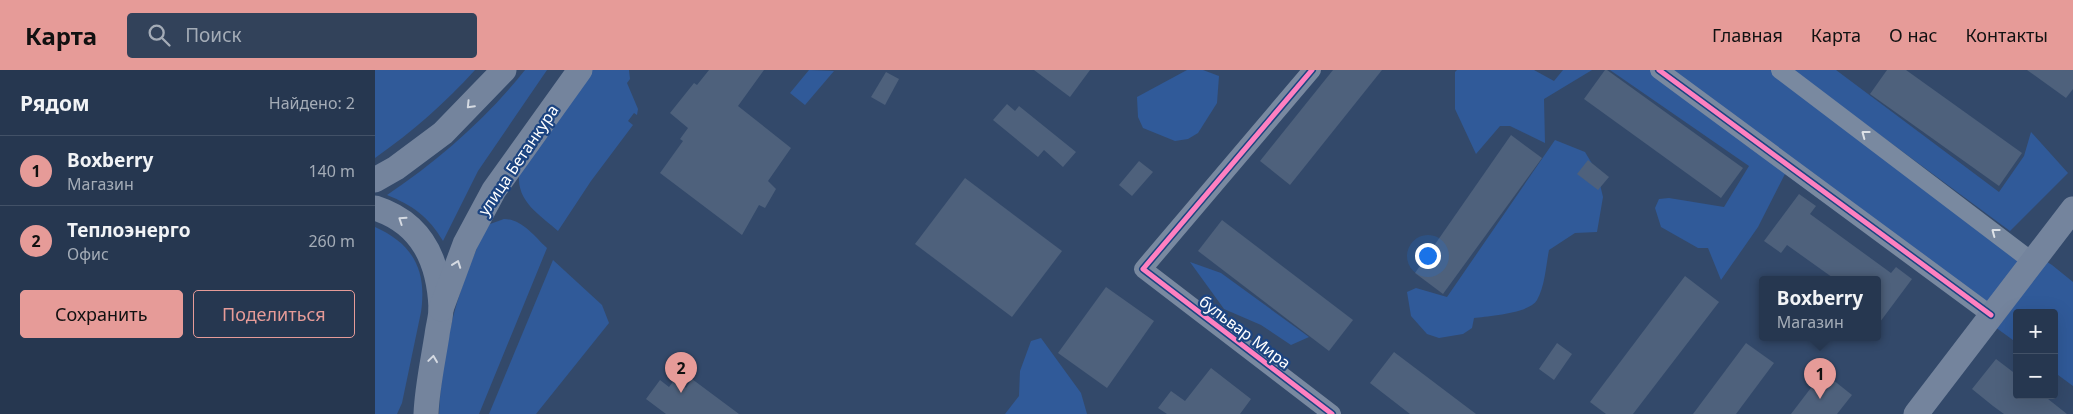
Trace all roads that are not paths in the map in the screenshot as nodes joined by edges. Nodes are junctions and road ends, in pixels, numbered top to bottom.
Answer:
1 (504, 70) edge
2 (581, 70) edge
3 (1312, 70) edge
4 (1659, 70) edge
5 (1780, 70) edge
6 (375, 180) edge
7 (375, 208) edge
8 (2073, 209) edge
9 (2033, 262) junction
10 (441, 310) junction
11 (1991, 315) junction
12 (424, 412) edge
13 (1332, 414) edge
14 (1916, 414) edge

1 -> 6 main road
10 -> 2 main road, улица Бетанкура
3 - 13 street, бульвар Мира
4 - 11 street
9 -> 5 street
10 -> 7 main road
8 - 9 main road
9 - 11 main road
12 -> 10 main road
11 - 14 main road

